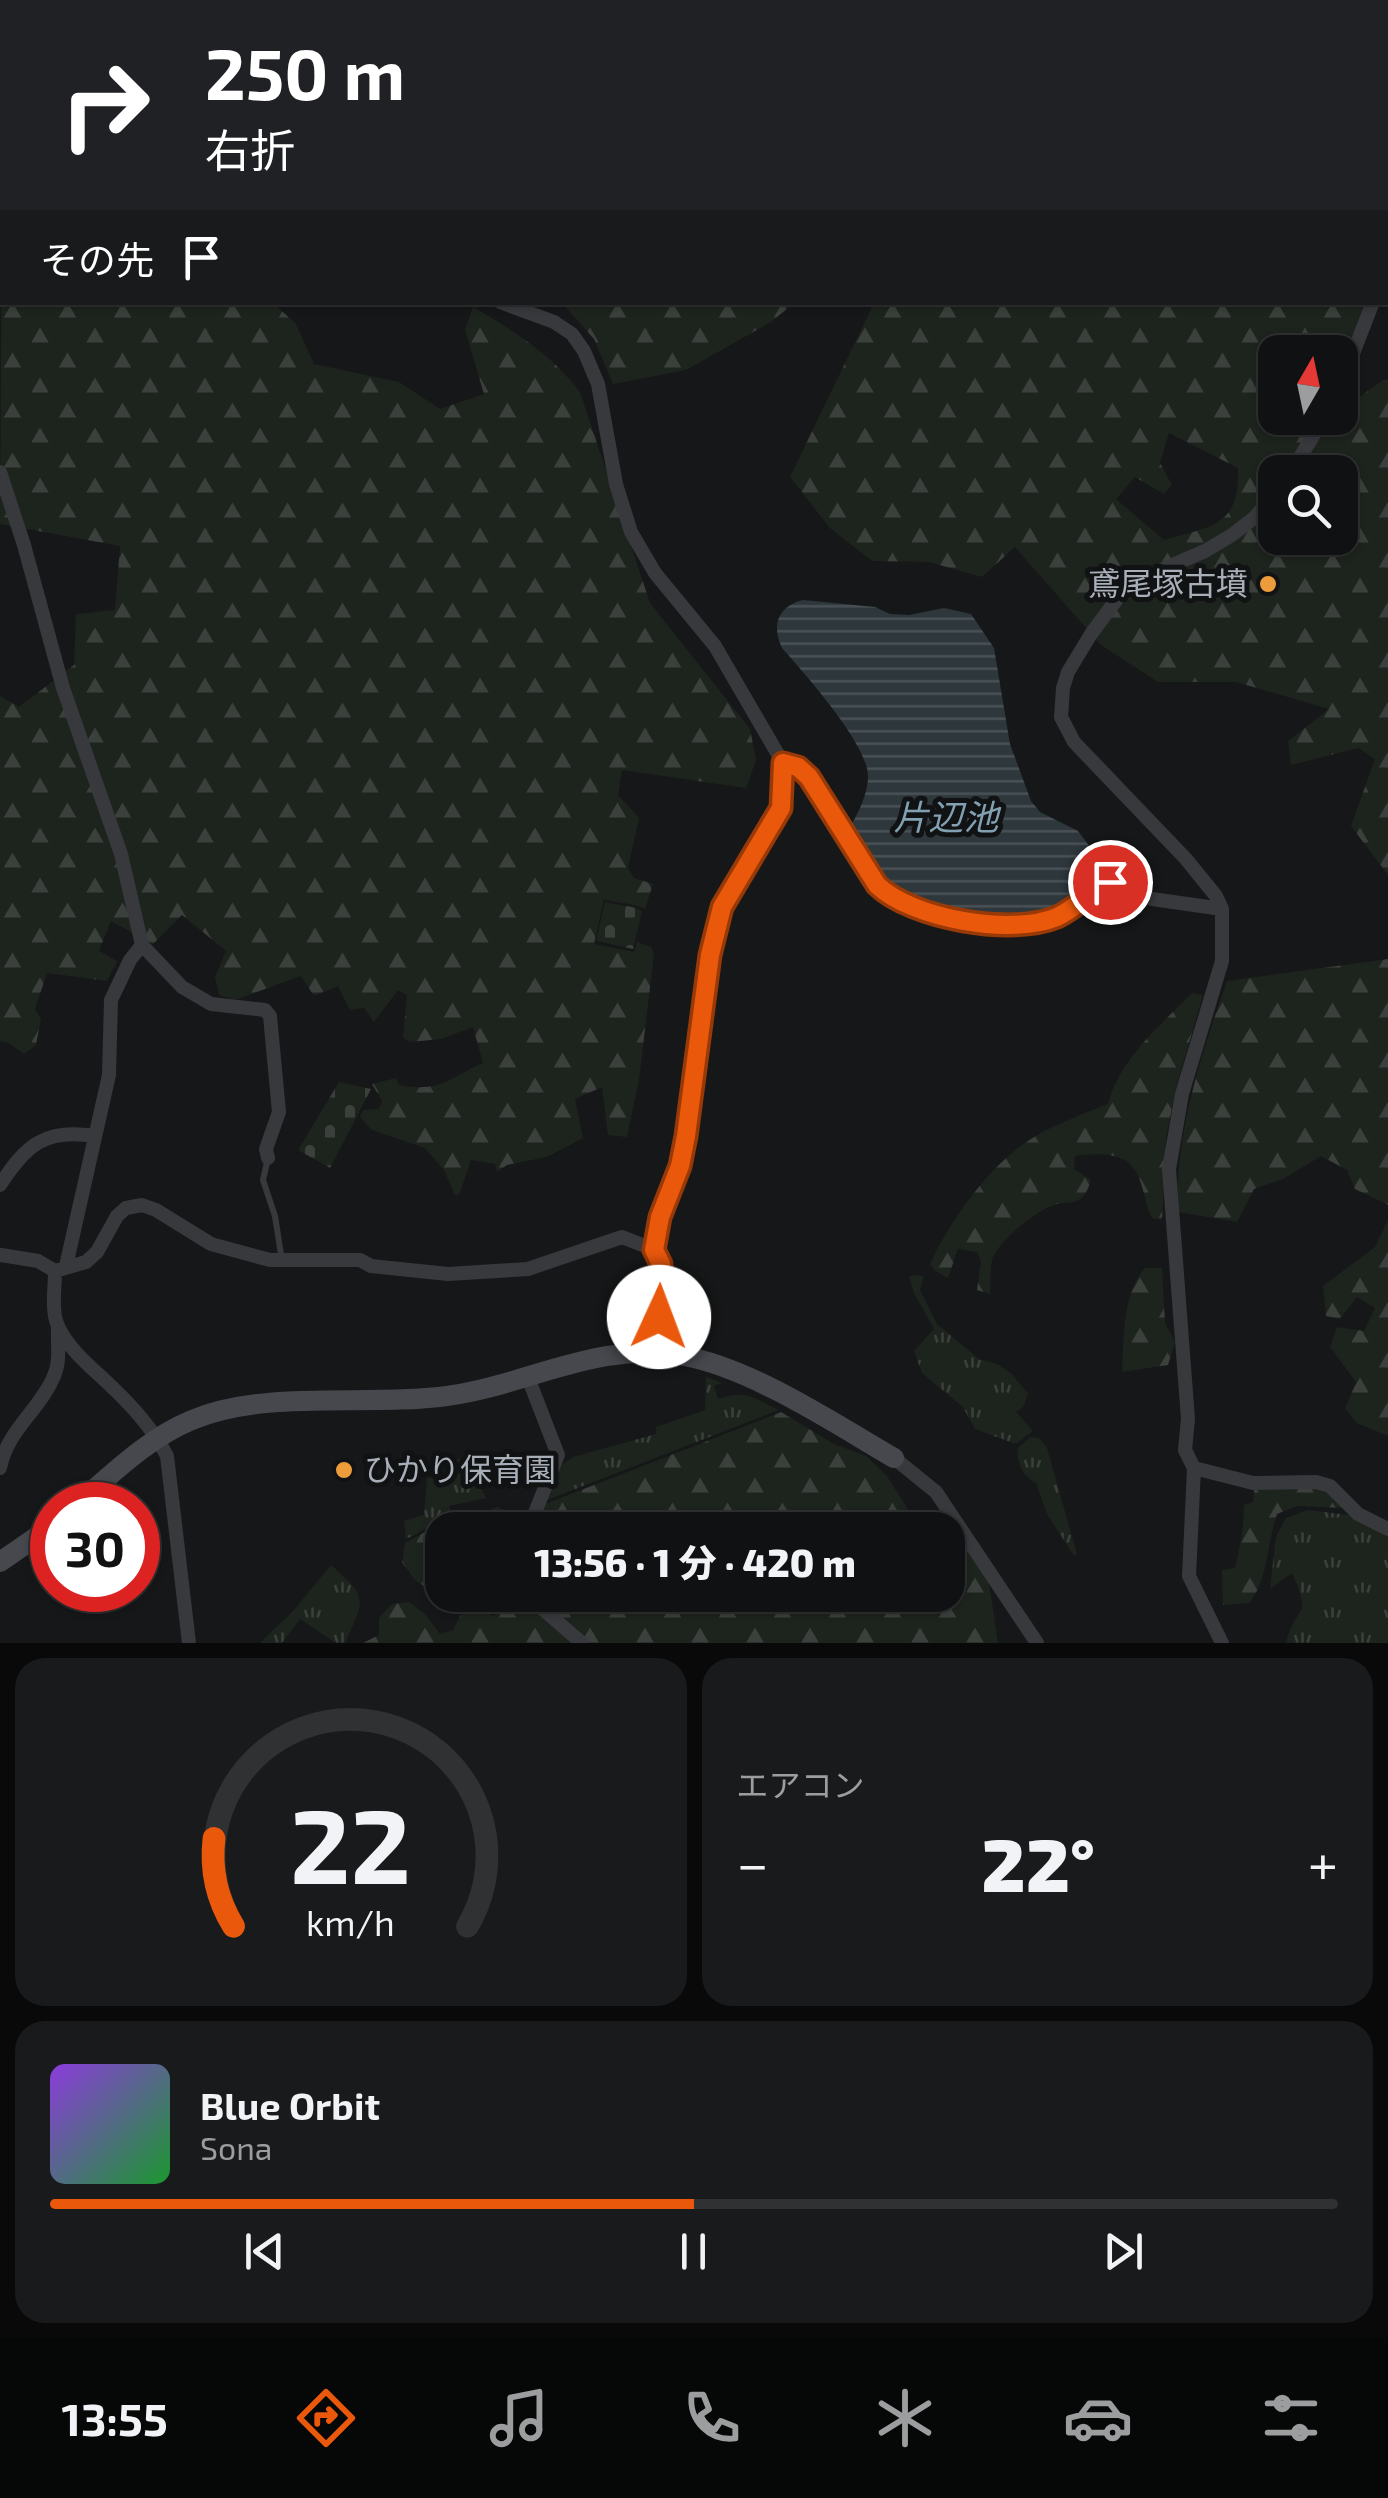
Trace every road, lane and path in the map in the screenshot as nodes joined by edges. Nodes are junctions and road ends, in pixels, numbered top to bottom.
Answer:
1 (508, 305) edge
2 (1372, 305) edge
3 (1358, 341) edge
4 (0, 472) edge
5 (1258, 513) edge
6 (783, 763) junction
7 (1222, 910) junction
8 (142, 946) junction
9 (95, 1136) junction
10 (268, 1158) joint
11 (0, 1184) edge
12 (654, 1250) junction
13 (0, 1254) edge
14 (282, 1262) junction
15 (60, 1269) junction
16 (58, 1328) junction
17 (662, 1352) junction
18 (528, 1375) junction
19 (157, 1437) junction
20 (894, 1458) joint
21 (0, 1468) edge
22 (1194, 1468) junction
23 (103, 1482) edge
24 (535, 1512) edge
25 (1388, 1528) edge
26 (30, 1541) edge
27 (0, 1562) edge
28 (546, 1612) edge
29 (189, 1643) edge
30 (582, 1643) edge
31 (1036, 1643) edge
32 (1222, 1643) edge

1 - 6 street
2 - 3 street
4 - 8 street
5 - 7 street
6 - 7 street
6 - 12 street
7 - 22 street
8 - 9 street
8 - 10 street
9 - 11 street
9 - 15 street
10 - 14 lane
12 - 14 street
12 - 17 street
13 - 15 street
14 - 15 street
15 - 16 street
16 - 19 street
16 - 21 street
17 - 18 street
17 - 20 street
18 - 19 street
18 - 24 street
19 - 23 street
19 - 29 street
20 - 31 street
22 - 25 street
22 - 32 street
26 - 27 street
28 - 30 street

